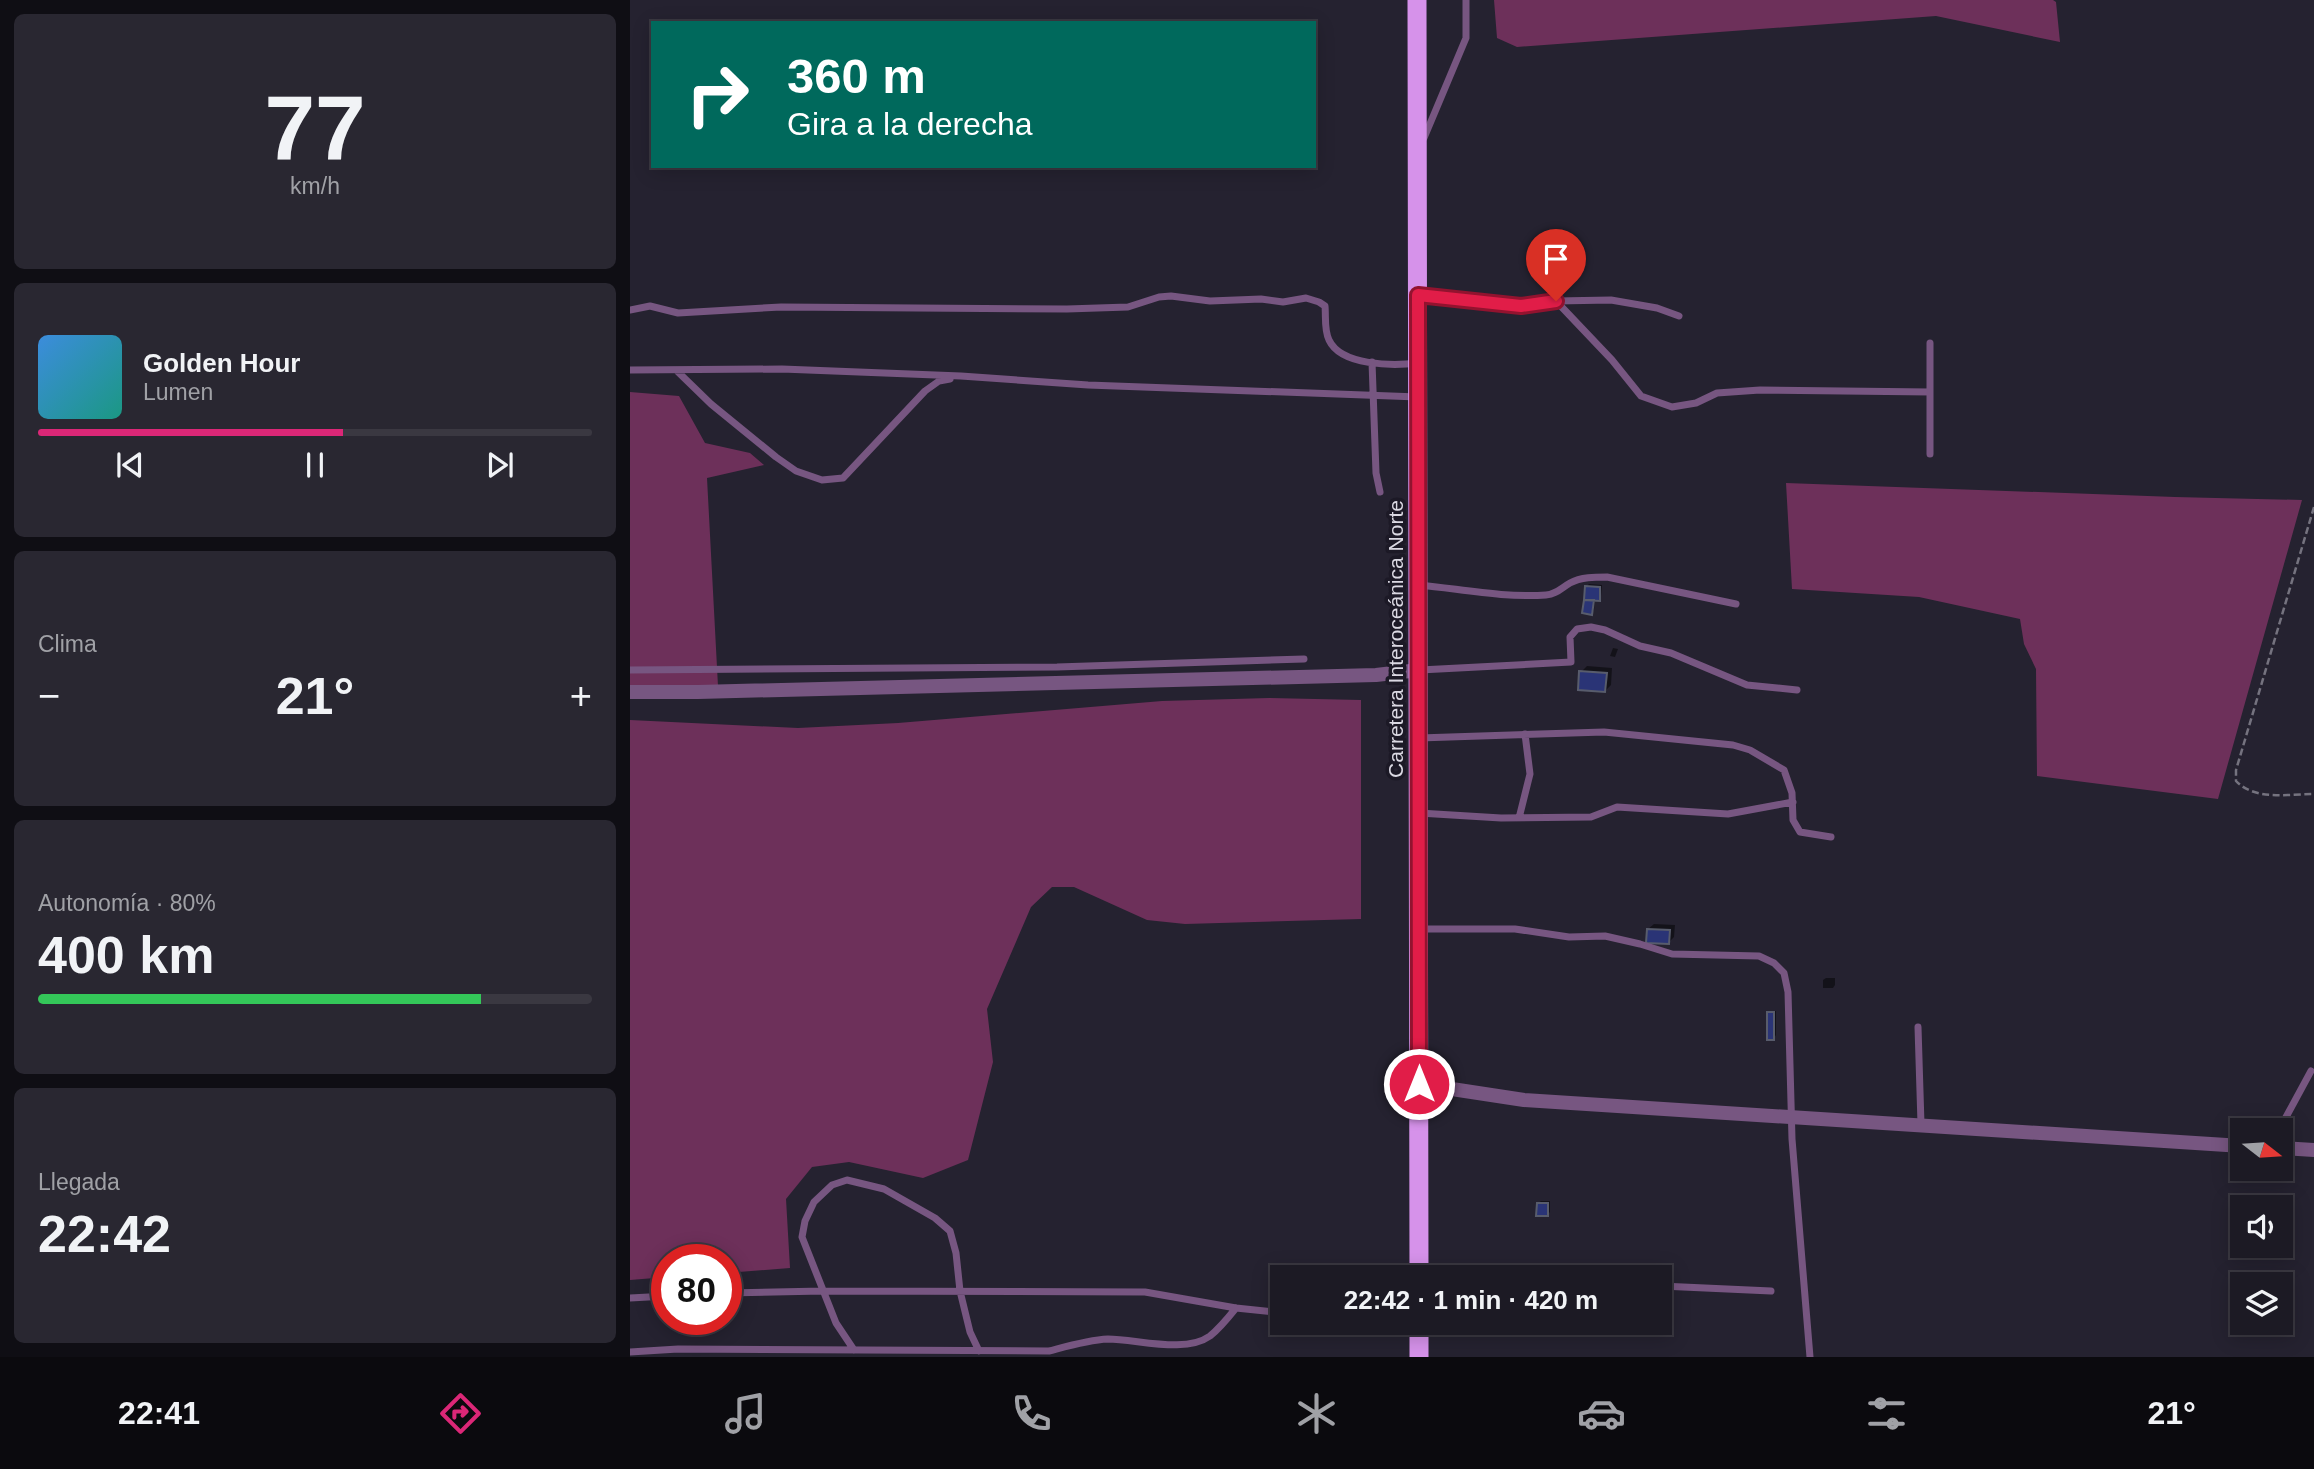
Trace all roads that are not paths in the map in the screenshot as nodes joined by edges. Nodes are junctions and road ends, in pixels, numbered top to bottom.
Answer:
1 (1417, 0) edge
2 (1466, 0) edge
3 (1418, 150) junction
4 (1418, 295) junction
5 (1556, 301) junction
6 (630, 310) edge
7 (1679, 316) dead end
8 (1930, 343) dead end
9 (1372, 362) junction
10 (1418, 362) junction
11 (630, 370) edge
12 (676, 370) junction
13 (961, 376) junction
14 (1930, 392) junction
15 (1374, 396) junction
16 (1418, 397) junction
17 (1930, 454) dead end
18 (1380, 492) dead end
19 (1419, 584) junction
20 (1736, 604) dead end
21 (1304, 659) dead end
22 (630, 670) edge
23 (1419, 670) junction
24 (1797, 690) dead end
25 (630, 692) edge
26 (1525, 734) junction
27 (1419, 738) junction
28 (1793, 802) junction
29 (1419, 813) junction
30 (1519, 818) junction
31 (1830, 837) dead end
32 (1419, 929) junction
33 (1918, 1027) dead end
34 (2311, 1071) dead end
35 (1419, 1084) junction
36 (1793, 1116) junction
37 (2286, 1118) edge
38 (1921, 1124) junction
39 (2230, 1145) edge
40 (2293, 1149) edge
41 (2314, 1150) edge
42 (1419, 1265) edge
43 (1672, 1287) edge
44 (823, 1291) junction
45 (960, 1291) junction
46 (1771, 1292) dead end
47 (742, 1293) edge
48 (651, 1297) edge
49 (630, 1298) edge
50 (1236, 1308) junction
51 (1270, 1312) edge
52 (1419, 1335) edge
53 (854, 1350) junction
54 (979, 1350) junction
55 (630, 1352) edge
56 (1419, 1357) edge
57 (1810, 1357) edge

1 - 3 highway, Carretera Interoceánica Norte
2 - 3 lane
3 - 4 highway, Carretera Interoceánica Norte
4 - 5 lane
4 - 10 highway, Carretera Interoceánica Norte
5 - 7 lane
5 - 14 lane
6 - 9 lane
8 - 14 lane
9 - 10 lane
9 - 15 lane
10 - 16 highway, Carretera Interoceánica Norte
11 - 12 lane
12 - 13 lane
12 - 13 lane
13 - 15 lane
14 - 17 lane
15 - 16 lane
15 - 18 lane
16 - 19 highway, Carretera Interoceánica Norte
19 - 20 lane
19 - 23 highway, Carretera Interoceánica Norte
21 - 22 lane
23 - 24 lane
23 - 25 street
23 - 27 highway, Carretera Interoceánica Norte
26 - 27 lane
26 - 28 lane
26 - 30 lane
27 - 29 highway, Carretera Interoceánica Norte
28 - 30 lane
28 - 31 lane
29 - 30 lane
29 - 32 highway, Carretera Interoceánica Norte
32 - 35 highway, Carretera Interoceánica Norte
32 - 36 lane
33 - 38 lane
34 - 37 lane
35 - 36 street
35 - 42 highway, Carretera Interoceánica Norte
36 - 38 street
36 - 57 lane
38 - 39 street
40 - 41 street
43 - 46 lane
44 - 45 lane
44 - 45 lane
44 - 47 lane
44 - 53 lane
45 - 50 lane
45 - 54 lane
48 - 49 lane
50 - 51 lane
50 - 54 lane
52 - 56 highway
53 - 54 lane
53 - 55 lane

